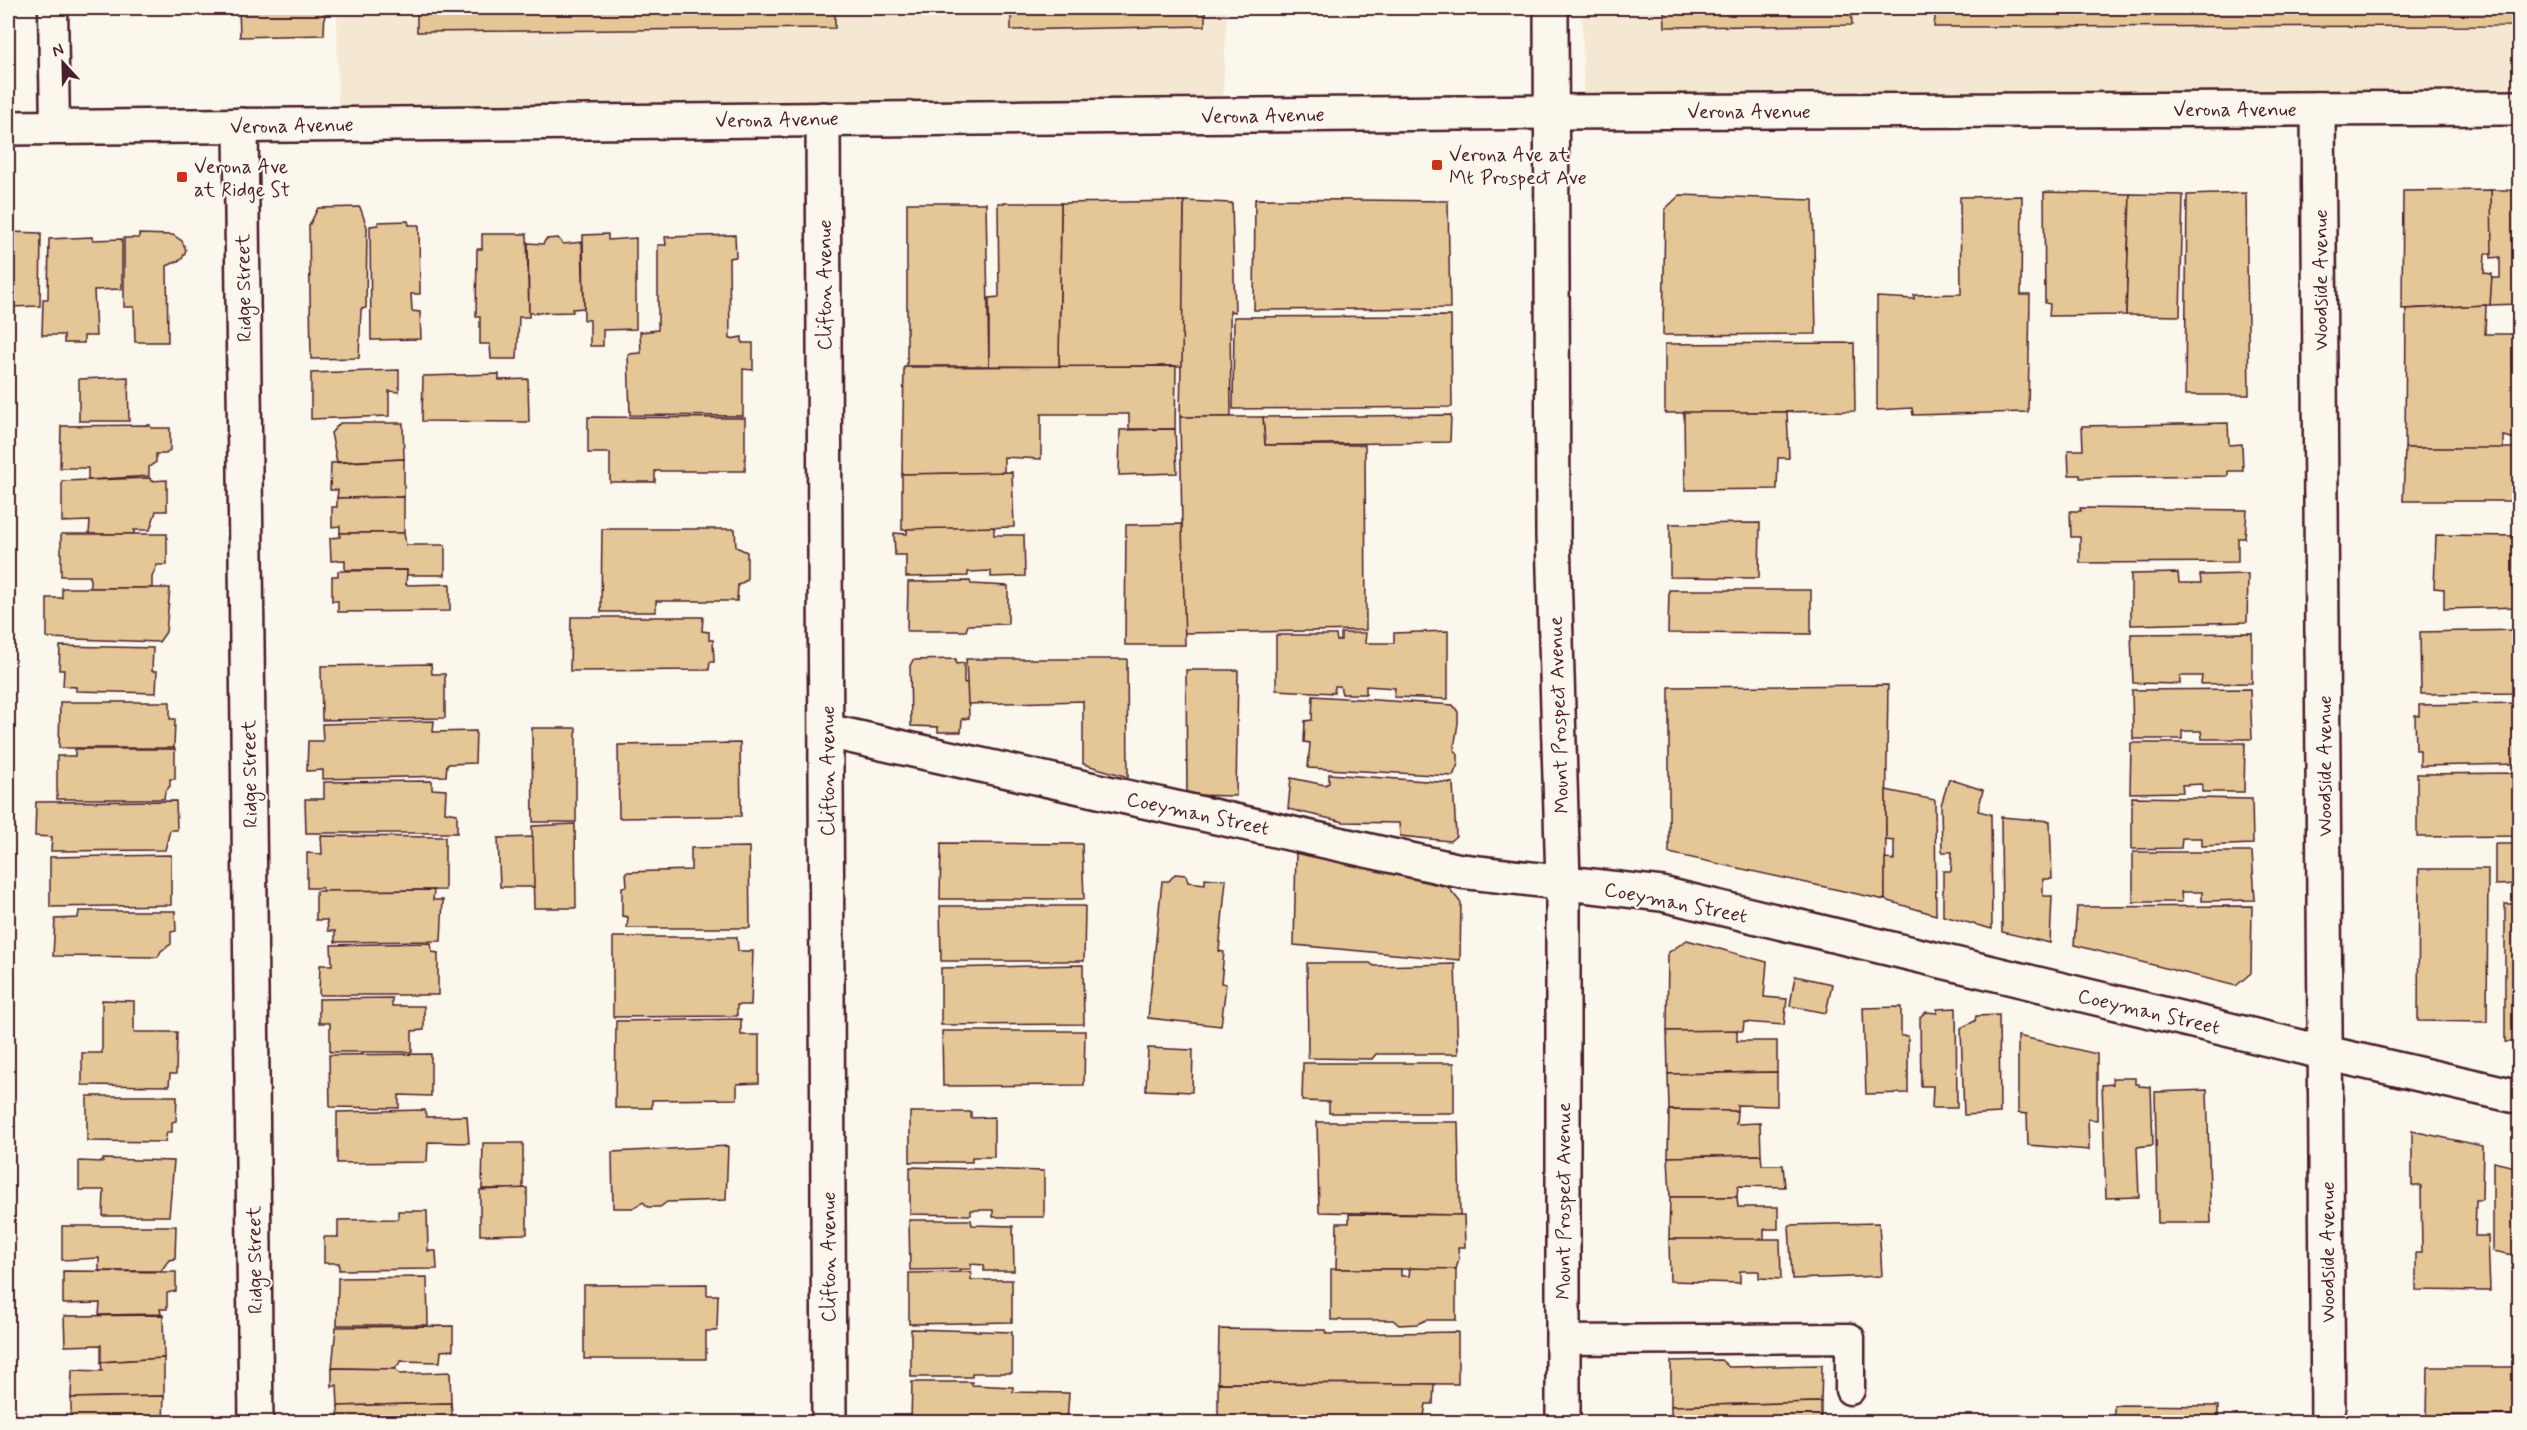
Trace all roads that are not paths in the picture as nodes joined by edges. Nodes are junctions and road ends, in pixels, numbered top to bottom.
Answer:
1 (53, 8) edge
2 (1551, 8) edge
3 (2520, 108) edge
4 (2318, 109) junction
5 (1551, 112) junction
6 (823, 119) junction
7 (242, 125) junction
8 (55, 127) junction
9 (8, 128) edge
10 (827, 731) junction
11 (1563, 882) junction
12 (2326, 1053) junction
13 (2520, 1097) edge
14 (1563, 1340) junction
15 (1850, 1390) dead end
16 (256, 1422) edge
17 (829, 1422) edge
18 (1563, 1422) edge
19 (2328, 1422) edge

1 - 8 lane
2 - 5 street, Mount Prospect Avenue
3 - 4 street, Verona Avenue
4 - 5 street, Verona Avenue
4 - 12 street, Woodside Avenue
5 - 6 street, Verona Avenue
5 - 11 street, Mount Prospect Avenue
6 - 7 street, Verona Avenue
6 - 10 street, Clifton Avenue
7 - 8 street, Verona Avenue
7 - 16 street, Ridge Street
8 - 9 street, Verona Avenue
10 - 11 street, Coeyman Street
10 - 17 street, Clifton Avenue
11 - 12 street, Coeyman Street
11 - 14 street, Mount Prospect Avenue
12 - 13 street, Coeyman Street
12 - 19 street, Woodside Avenue
14 - 15 lane
14 - 18 street, Mount Prospect Avenue

